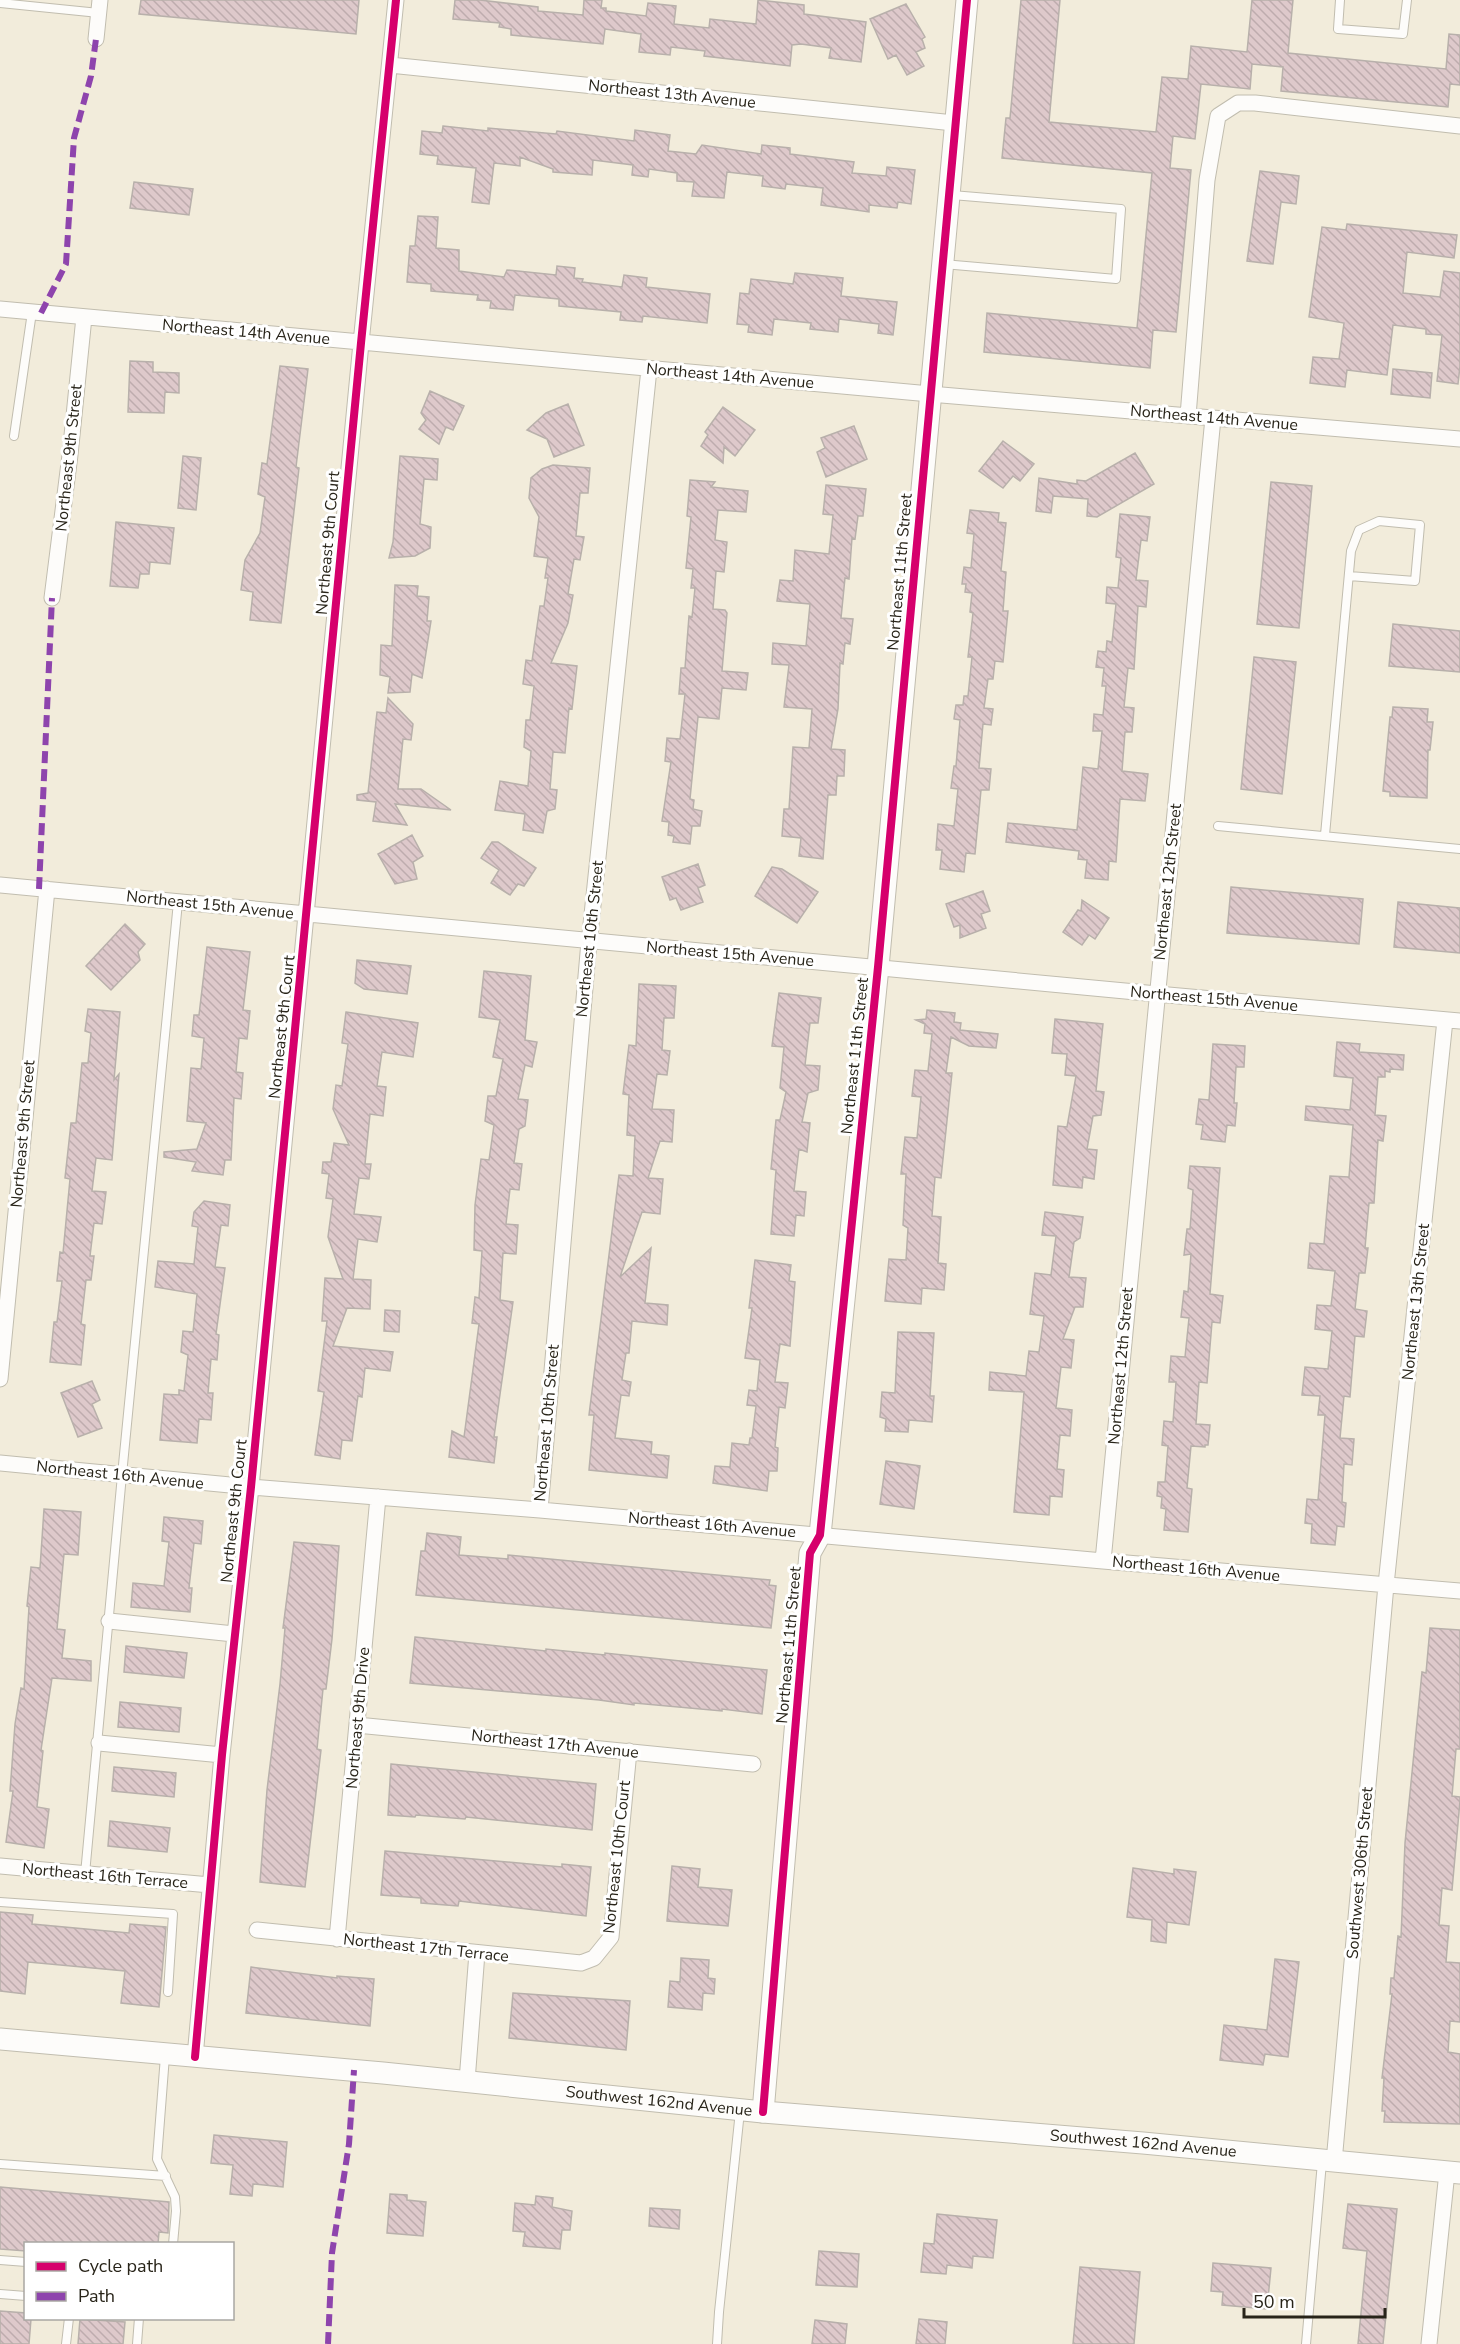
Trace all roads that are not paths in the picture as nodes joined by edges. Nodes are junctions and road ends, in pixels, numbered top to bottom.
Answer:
1 (396, 0) edge
2 (967, 0) edge
3 (1340, 0) edge
4 (1407, 0) edge
5 (0, 3) edge
6 (99, 7) edge
7 (96, 39) dead end
8 (390, 65) junction
9 (954, 123) junction
10 (1460, 126) edge
11 (948, 195) junction
12 (942, 263) junction
13 (0, 309) edge
14 (32, 312) junction
15 (84, 317) junction
16 (361, 343) junction
17 (649, 369) junction
18 (930, 394) junction
19 (1188, 416) junction
20 (1213, 418) junction
21 (14, 435) dead end
22 (1460, 439) edge
23 (1349, 576) junction
24 (52, 598) dead end
25 (1218, 826) dead end
26 (1325, 835) junction
27 (1460, 849) edge
28 (0, 885) edge
29 (47, 889) junction
30 (178, 902) junction
31 (307, 914) junction
32 (589, 941) junction
33 (878, 967) junction
34 (1156, 994) junction
35 (1453, 1020) edge
36 (0, 1379) edge
37 (0, 1463) edge
38 (122, 1475) junction
39 (251, 1488) junction
40 (378, 1497) junction
41 (540, 1510) junction
42 (820, 1535) junction
43 (1103, 1561) junction
44 (1386, 1585) junction
45 (1460, 1591) edge
46 (109, 1621) junction
47 (234, 1635) junction
48 (357, 1725) junction
49 (99, 1743) junction
50 (629, 1751) junction
51 (222, 1755) junction
52 (753, 1764) dead end
53 (0, 1866) edge
54 (85, 1875) junction
55 (210, 1885) junction
56 (0, 1902) edge
57 (257, 1930) dead end
58 (337, 1939) junction
59 (477, 1953) junction
60 (594, 1958) joint
61 (168, 1992) dead end
62 (0, 2039) edge
63 (165, 2054) junction
64 (195, 2057) junction
65 (467, 2081) junction
66 (741, 2109) junction
67 (763, 2112) junction
68 (1328, 2161) junction
69 (0, 2164) edge
70 (1454, 2172) edge
71 (166, 2176) junction
72 (173, 2242) edge
73 (0, 2260) edge
74 (24, 2262) edge
75 (0, 2294) edge
76 (24, 2296) edge
77 (69, 2320) edge
78 (140, 2320) edge
79 (66, 2344) edge
80 (137, 2344) edge
81 (717, 2344) edge
82 (1306, 2344) edge
83 (1430, 2344) edge

1 - 8 street, Northeast 9th Court
2 - 9 street, Northeast 11th Street
3 - 4 lane
5 - 6 lane
6 - 7 street
8 - 9 street, Northeast 13th Avenue
8 - 16 street, Northeast 9th Court
9 - 11 street, Northeast 11th Street
10 - 19 street
11 - 12 street, Northeast 11th Street
11 - 12 lane
12 - 18 street, Northeast 11th Street
13 - 14 street, Northeast 14th Avenue
14 - 15 street, Northeast 14th Avenue
14 - 21 lane
15 - 16 street, Northeast 14th Avenue
15 - 24 street, Northeast 9th Street
16 - 17 street, Northeast 14th Avenue
16 - 31 street, Northeast 9th Court
17 - 18 street, Northeast 14th Avenue
17 - 32 street, Northeast 10th Street
18 - 19 street, Northeast 14th Avenue
18 - 33 street, Northeast 11th Street
19 - 20 street, Northeast 14th Avenue
20 - 22 street, Northeast 14th Avenue
20 - 34 street, Northeast 12th Street
23 - 23 lane
23 - 26 lane
25 - 26 lane
26 - 27 lane
28 - 29 street, Northeast 15th Avenue
29 - 30 street, Northeast 15th Avenue
29 - 36 street, Northeast 9th Street
30 - 31 street, Northeast 15th Avenue
30 - 38 lane
31 - 32 street, Northeast 15th Avenue
31 - 39 street, Northeast 9th Court
32 - 33 street, Northeast 15th Avenue
32 - 41 street, Northeast 10th Street
33 - 34 street, Northeast 15th Avenue
33 - 42 street, Northeast 11th Street
34 - 35 street, Northeast 15th Avenue
34 - 43 street, Northeast 12th Street
35 - 44 street, Northeast 13th Street
37 - 38 street, Northeast 16th Avenue
38 - 39 street, Northeast 16th Avenue
38 - 46 lane
39 - 40 street, Northeast 16th Avenue
39 - 47 street, Northeast 9th Court
40 - 41 street, Northeast 16th Avenue
40 - 48 street, Northeast 9th Drive
41 - 42 street, Northeast 16th Avenue
42 - 43 street, Northeast 16th Avenue
42 - 67 street, Northeast 11th Street
43 - 44 street, Northeast 16th Avenue
44 - 45 street, Northeast 16th Avenue
44 - 68 street, Southwest 306th Street
46 - 47 street
46 - 49 lane
47 - 51 street, Northeast 9th Court
48 - 50 street, Northeast 17th Avenue
48 - 58 street, Northeast 9th Drive
49 - 51 street
49 - 54 lane
50 - 52 street, Northeast 17th Avenue
50 - 60 street, Northeast 10th Court
51 - 55 street, Northeast 9th Court
53 - 54 street, Northeast 16th Terrace
54 - 55 street, Northeast 16th Terrace
55 - 64 street, Northeast 9th Court
56 - 61 lane
57 - 58 street, Northeast 17th Terrace
58 - 59 street, Northeast 17th Terrace
59 - 60 street, Northeast 17th Terrace
59 - 65 street
62 - 63 street, Southwest 162nd Avenue
63 - 64 street, Southwest 162nd Avenue
63 - 71 lane
64 - 65 street, Southwest 162nd Avenue
65 - 66 street, Southwest 162nd Avenue
66 - 67 street, Southwest 162nd Avenue
66 - 81 lane
67 - 68 street, Southwest 162nd Avenue
68 - 70 street, Southwest 162nd Avenue
68 - 82 lane
69 - 71 lane
70 - 83 street
71 - 72 lane
73 - 74 lane
75 - 76 lane
77 - 79 lane
78 - 80 lane

